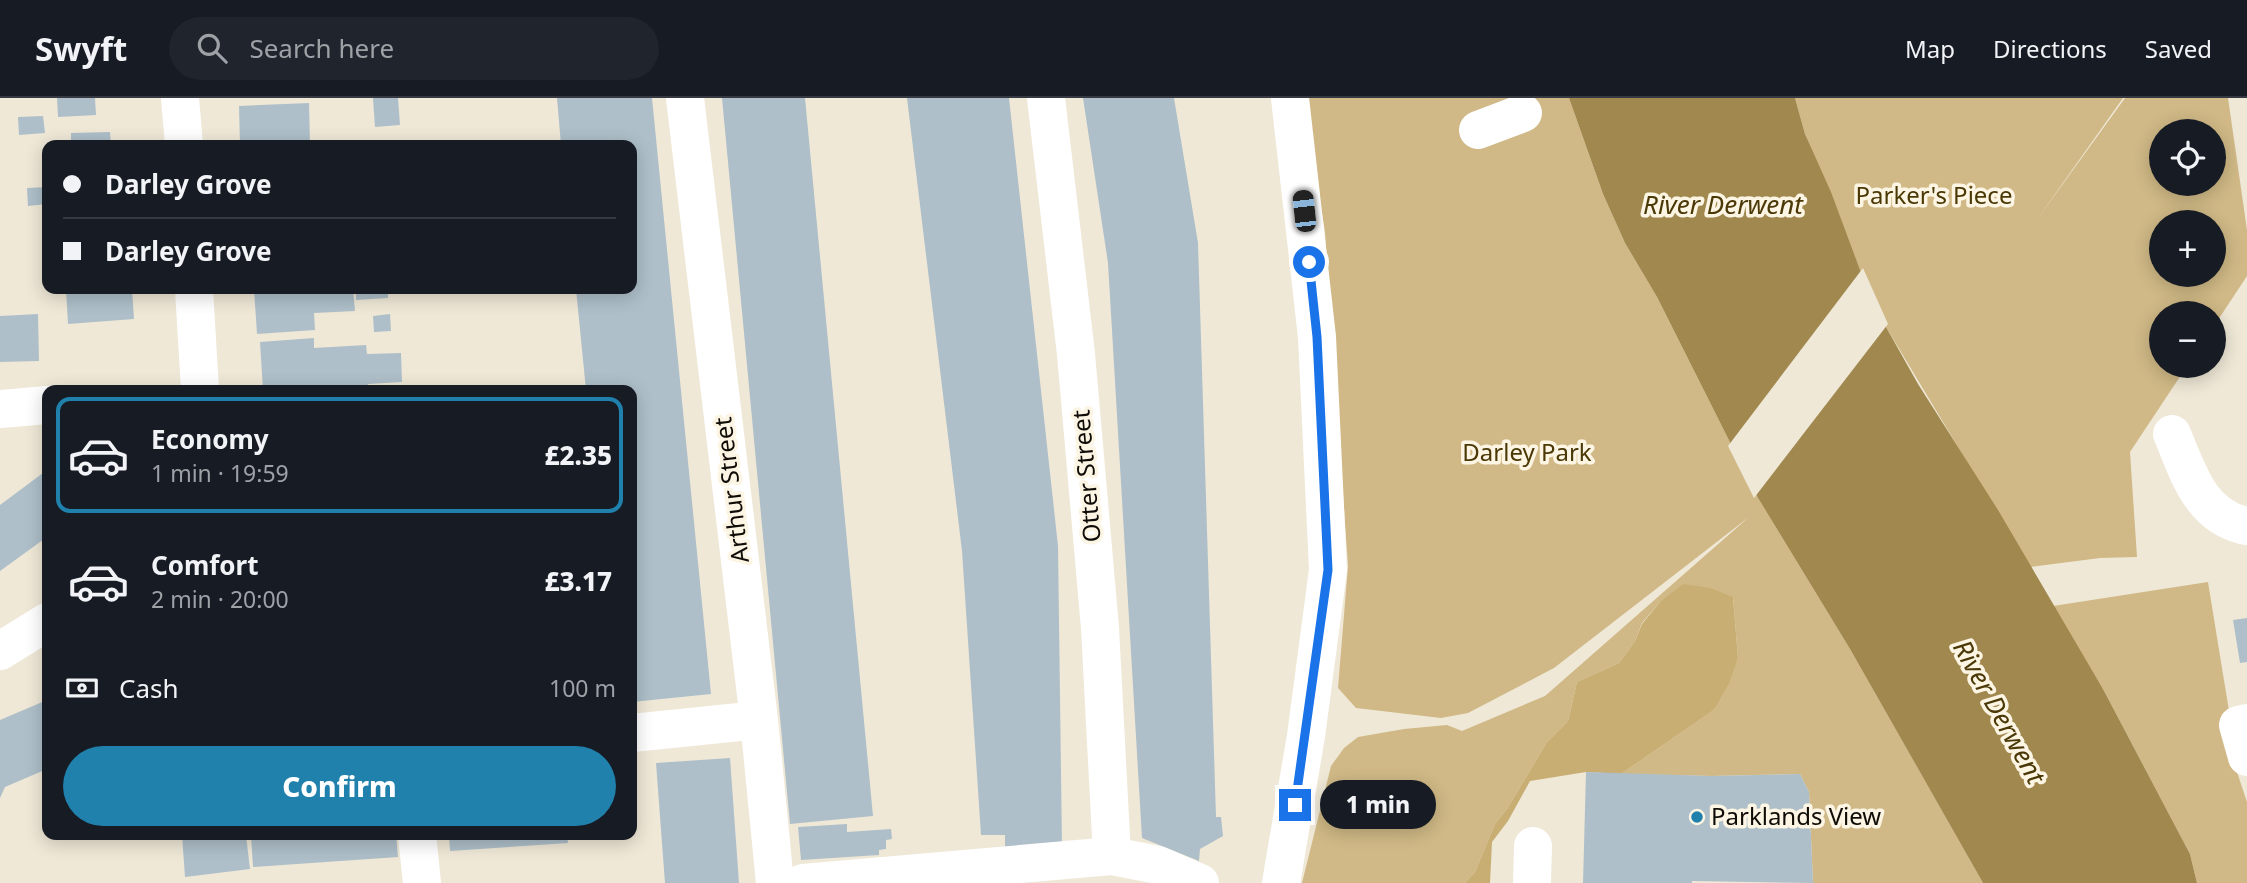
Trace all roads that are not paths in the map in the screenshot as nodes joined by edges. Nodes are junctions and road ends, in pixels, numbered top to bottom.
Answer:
1 (180, 98) edge
2 (685, 98) edge
3 (1046, 98) edge
4 (1290, 98) edge
5 (1523, 113) dead end
6 (1478, 130) dead end
7 (184, 140) edge
8 (194, 294) edge
9 (200, 385) edge
10 (42, 405) edge
11 (0, 409) edge
12 (2172, 434) dead end
13 (2247, 526) edge
14 (42, 625) edge
15 (0, 651) edge
16 (759, 720) junction
17 (2247, 723) edge
18 (637, 732) edge
19 (2247, 757) edge
20 (418, 840) edge
21 (1112, 856) junction
22 (422, 883) edge
23 (775, 883) edge
24 (803, 883) edge
25 (1200, 883) edge
26 (1281, 883) edge

1 - 7 street
2 - 16 street, Arthur Street
3 - 21 street, Otter Street
4 - 26 street
5 - 6 street
8 - 9 street
10 - 11 street
12 - 13 street
14 - 15 street
16 - 18 street
16 - 23 street, Arthur Street
17 - 19 street
20 - 22 street
21 - 24 street
21 - 25 street

